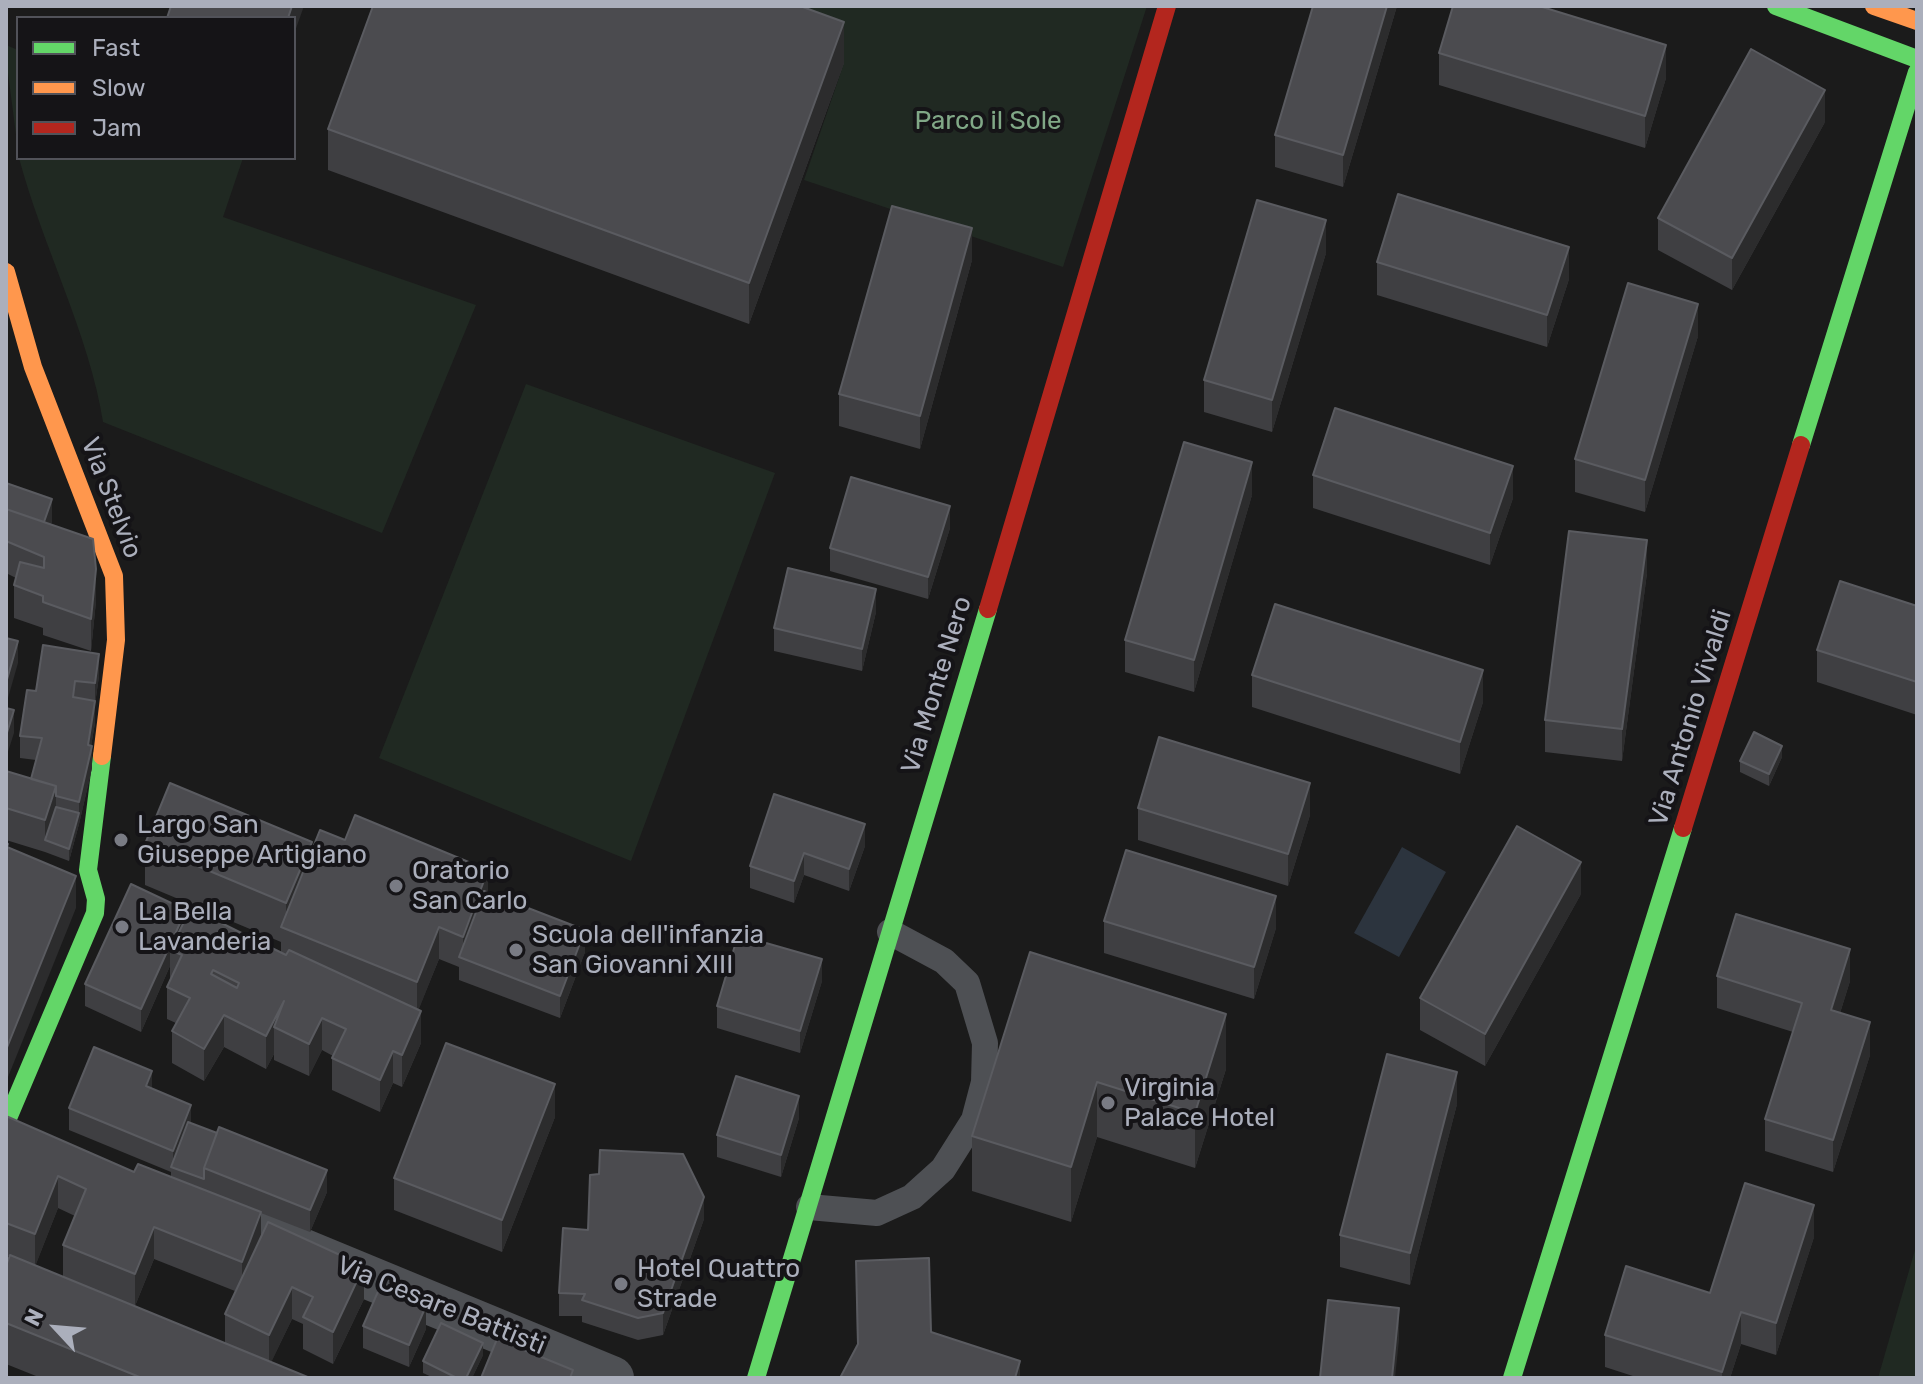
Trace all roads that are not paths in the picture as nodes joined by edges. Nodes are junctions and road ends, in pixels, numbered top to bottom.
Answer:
1 (1167, 6) edge
2 (1776, 6) edge
3 (1874, 6) edge
4 (1917, 21) edge
5 (1917, 59) edge
6 (1917, 72) edge
7 (6, 272) edge
8 (45, 873) edge
9 (95, 892) junction
10 (890, 932) junction
11 (6, 1122) edge
12 (46, 1145) edge
13 (162, 1192) edge
14 (809, 1207) junction
15 (612, 1378) edge
16 (756, 1378) edge
17 (1512, 1378) edge

1 - 10 street, Via Monte Nero
2 - 5 street
3 - 4 street
6 - 17 street, Via Antonio Vivaldi
7 - 9 street, Via Stelvio
8 - 9 street
9 - 11 street, Via Stelvio
10 - 14 street, Via Monte Nero
10 - 14 lane
11 - 12 street
13 - 15 street, Via Cesare Battisti
14 - 16 street, Via Monte Nero

